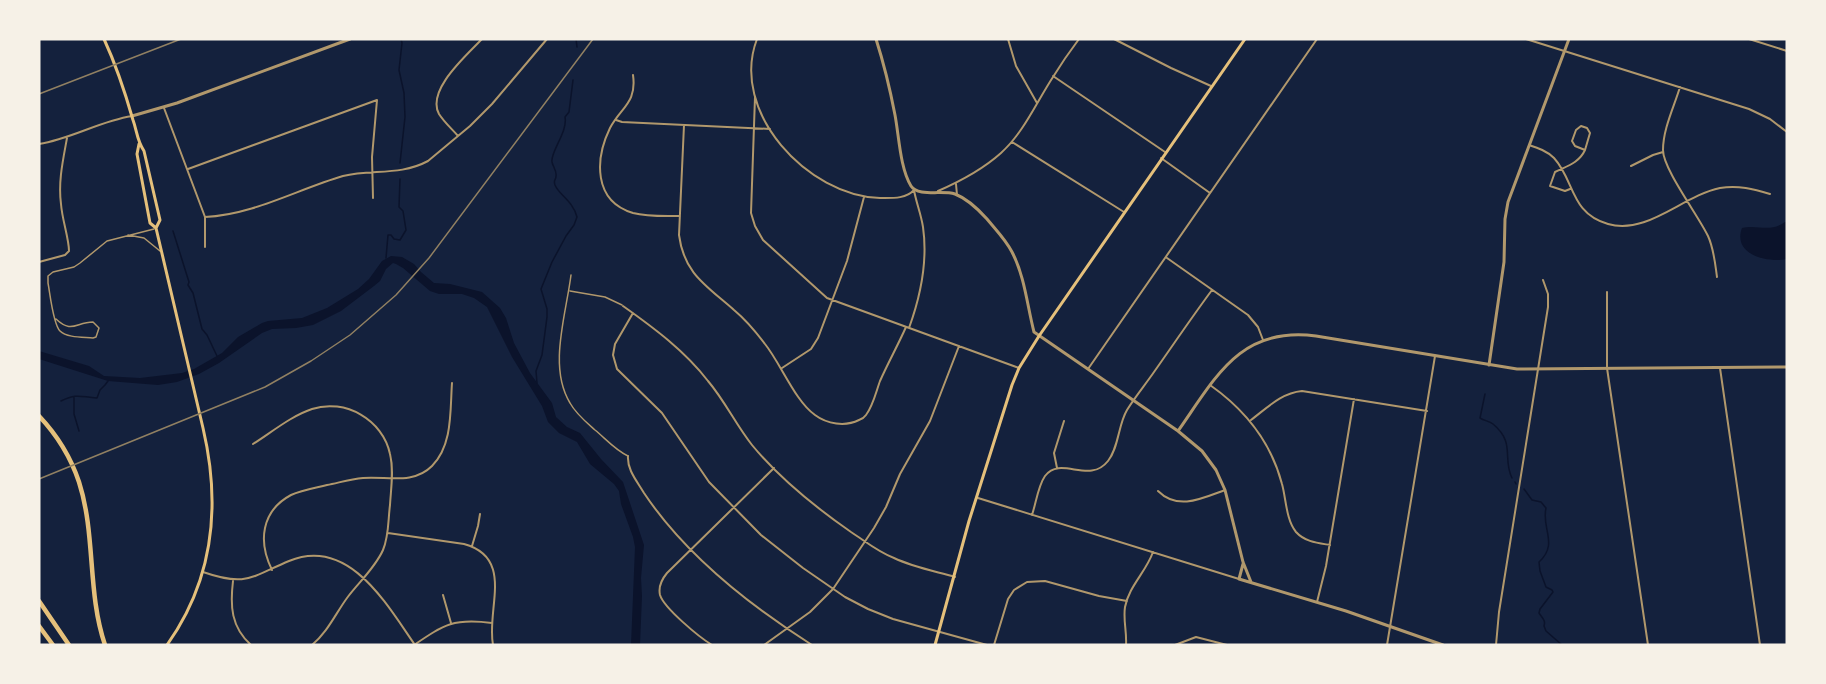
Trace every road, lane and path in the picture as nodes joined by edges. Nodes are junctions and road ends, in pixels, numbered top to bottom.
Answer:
1 (104, 39) edge
2 (351, 39) edge
3 (482, 39) edge
4 (547, 39) edge
5 (757, 39) edge
6 (876, 39) edge
7 (1008, 39) edge
8 (1079, 39) edge
9 (1114, 39) edge
10 (1245, 39) edge
11 (1317, 39) edge
12 (1526, 39) edge
13 (1569, 39) edge
14 (1749, 39) edge
15 (342, 40) edge
16 (1755, 40) edge
17 (1565, 51) junction
18 (1787, 51) edge
19 (633, 75) dead end
20 (1053, 76) junction
21 (1211, 86) junction
22 (1680, 87) junction
23 (755, 97) junction
24 (1037, 103) junction
25 (164, 108) junction
26 (132, 116) junction
27 (616, 120) junction
28 (684, 125) junction
29 (755, 129) junction
30 (770, 129) junction
31 (1787, 132) edge
32 (458, 136) junction
33 (67, 138) junction
34 (1012, 141) junction
35 (39, 144) edge
36 (139, 144) junction
37 (1529, 145) junction
38 (1585, 150) junction
39 (1165, 152) junction
40 (1663, 152) junction
41 (1161, 158) junction
42 (1631, 166) dead end
43 (188, 168) junction
44 (1561, 169) junction
45 (372, 172) junction
46 (956, 184) junction
47 (1570, 189) junction
48 (914, 190) junction
49 (937, 192) junction
50 (1211, 193) junction
51 (1770, 194) dead end
52 (957, 195) junction
53 (864, 196) junction
54 (373, 198) dead end
55 (1688, 201) junction
56 (1124, 212) junction
57 (680, 216) junction
58 (205, 217) junction
59 (156, 228) junction
60 (127, 234) junction
61 (205, 247) dead end
62 (161, 252) junction
63 (1166, 258) junction
64 (39, 262) edge
65 (571, 275) dead end
66 (1717, 277) dead end
67 (1544, 280) dead end
68 (1212, 290) junction
69 (569, 291) junction
70 (1607, 292) dead end
71 (832, 300) junction
72 (623, 306) joint
73 (633, 313) junction
74 (56, 319) junction
75 (908, 328) junction
76 (1039, 336) junction
77 (1263, 340) junction
78 (959, 346) junction
79 (1435, 356) junction
80 (1489, 365) junction
81 (1787, 367) edge
82 (782, 368) junction
83 (1019, 368) junction
84 (1607, 368) junction
85 (1720, 368) junction
86 (1088, 369) junction
87 (1539, 369) junction
88 (452, 383) dead end
89 (1210, 385) junction
90 (1354, 399) junction
91 (1134, 401) junction
92 (1426, 411) junction
93 (39, 416) edge
94 (1064, 421) dead end
95 (1250, 421) junction
96 (1178, 431) junction
97 (253, 444) dead end
98 (628, 456) joint
99 (774, 468) junction
100 (1057, 468) junction
101 (391, 478) junction
102 (1225, 490) junction
103 (1158, 491) dead end
104 (976, 498) junction
105 (733, 508) junction
106 (480, 514) dead end
107 (1032, 515) junction
108 (388, 533) junction
109 (865, 542) junction
110 (1330, 545) junction
111 (471, 546) junction
112 (692, 549) junction
113 (1154, 552) junction
114 (1243, 562) junction
115 (272, 570) junction
116 (203, 572) junction
117 (955, 576) junction
118 (364, 578) junction
119 (1239, 579) junction
120 (233, 580) junction
121 (1251, 582) junction
122 (833, 589) junction
123 (443, 595) dead end
124 (39, 601) edge
125 (1127, 601) junction
126 (1317, 602) junction
127 (492, 622) junction
128 (451, 623) junction
129 (39, 626) edge
130 (1390, 627) junction
131 (787, 628) junction
132 (939, 631) junction
133 (1216, 643) edge
134 (52, 645) edge
135 (69, 645) edge
136 (105, 645) edge
137 (167, 645) edge
138 (251, 645) edge
139 (312, 645) edge
140 (414, 645) edge
141 (493, 645) edge
142 (711, 645) edge
143 (765, 645) edge
144 (812, 645) edge
145 (935, 645) edge
146 (987, 645) edge
147 (994, 645) edge
148 (1126, 645) edge
149 (1175, 645) edge
150 (1227, 645) edge
151 (1387, 645) edge
152 (1443, 645) edge
153 (1496, 645) edge
154 (1648, 645) edge
155 (1760, 645) edge

1 - 26 main road
2 - 15 street
3 - 32 street
4 - 32 street
5 - 23 street
6 - 48 street
7 - 24 street
8 - 20 street
9 - 21 street
10 - 21 main road
11 - 50 street
12 - 17 street
13 - 17 street
14 - 16 street
15 - 25 street
16 - 18 street
17 - 22 street
17 - 37 street
19 - 27 street
20 - 24 street
20 - 39 street
21 - 39 main road
22 - 31 street
22 - 40 street
23 - 29 street
23 - 30 street
24 - 34 street
25 - 26 street
25 - 43 street
26 - 33 street
26 - 36 main road
27 - 28 street
27 - 57 street
28 - 29 street
28 - 57 street
29 - 30 street
29 - 71 street
30 - 53 street
32 - 45 street
33 - 35 street
33 - 64 street
34 - 46 street
34 - 56 street
36 - 59 main road
36 - 59 main road
37 - 44 street
37 - 80 street
38 - 38 street
38 - 44 street
39 - 41 main road
40 - 42 street
40 - 55 street
41 - 50 street
41 - 56 main road
43 - 45 street
43 - 58 street
44 - 47 street
44 - 47 street
45 - 54 street
45 - 58 street
46 - 49 street
46 - 52 street
47 - 55 street
48 - 49 street
48 - 53 street
48 - 75 street
49 - 52 street
50 - 63 street
51 - 55 street
52 - 76 street
53 - 71 street
55 - 66 street
56 - 76 main road
57 - 82 street
58 - 61 street
59 - 60 street
59 - 62 main road
60 - 62 street
60 - 74 street
62 - 116 main road
63 - 68 street
63 - 86 street
65 - 69 street
67 - 87 street
68 - 77 street
68 - 91 street
69 - 72 street
69 - 98 street
70 - 84 street
71 - 75 street
71 - 82 street
72 - 73 street
73 - 99 street
73 - 105 street
74 - 74 street
75 - 78 street
75 - 82 street
76 - 83 main road
76 - 86 street
77 - 79 street
77 - 89 street
78 - 83 street
78 - 109 street
79 - 80 street
79 - 92 street
80 - 87 street
81 - 85 street
83 - 104 main road
84 - 85 street
84 - 87 street
84 - 154 street
85 - 155 street
86 - 91 street
87 - 153 street
88 - 101 street
89 - 95 street
89 - 96 street
90 - 92 street
90 - 95 street
90 - 110 street
91 - 96 street
91 - 100 street
92 - 130 street
93 - 136 highway
94 - 100 street
95 - 110 street
96 - 102 street
97 - 101 street
98 - 112 street
99 - 105 street
99 - 109 street
100 - 107 street
101 - 108 street
101 - 115 street
102 - 103 street
102 - 114 street
104 - 107 street
104 - 117 main road
105 - 112 street
105 - 122 street
106 - 111 street
107 - 113 street
108 - 111 street
108 - 118 street
109 - 117 street
109 - 122 street
110 - 126 street
111 - 127 street
112 - 131 street
112 - 142 street
113 - 119 street
113 - 125 street
114 - 119 street
114 - 121 street
115 - 118 street
115 - 120 street
116 - 120 street
116 - 137 main road
117 - 132 main road
118 - 139 street
118 - 140 street
119 - 121 street
120 - 138 street
121 - 126 street
122 - 131 street
122 - 132 street
123 - 128 street
124 - 135 highway
125 - 147 street
125 - 148 street
126 - 130 street
127 - 128 street
127 - 141 street
128 - 140 street
129 - 134 highway
130 - 151 street
130 - 152 street
131 - 143 street
131 - 144 street
132 - 145 main road
132 - 146 street
133 - 149 street
133 - 150 street

